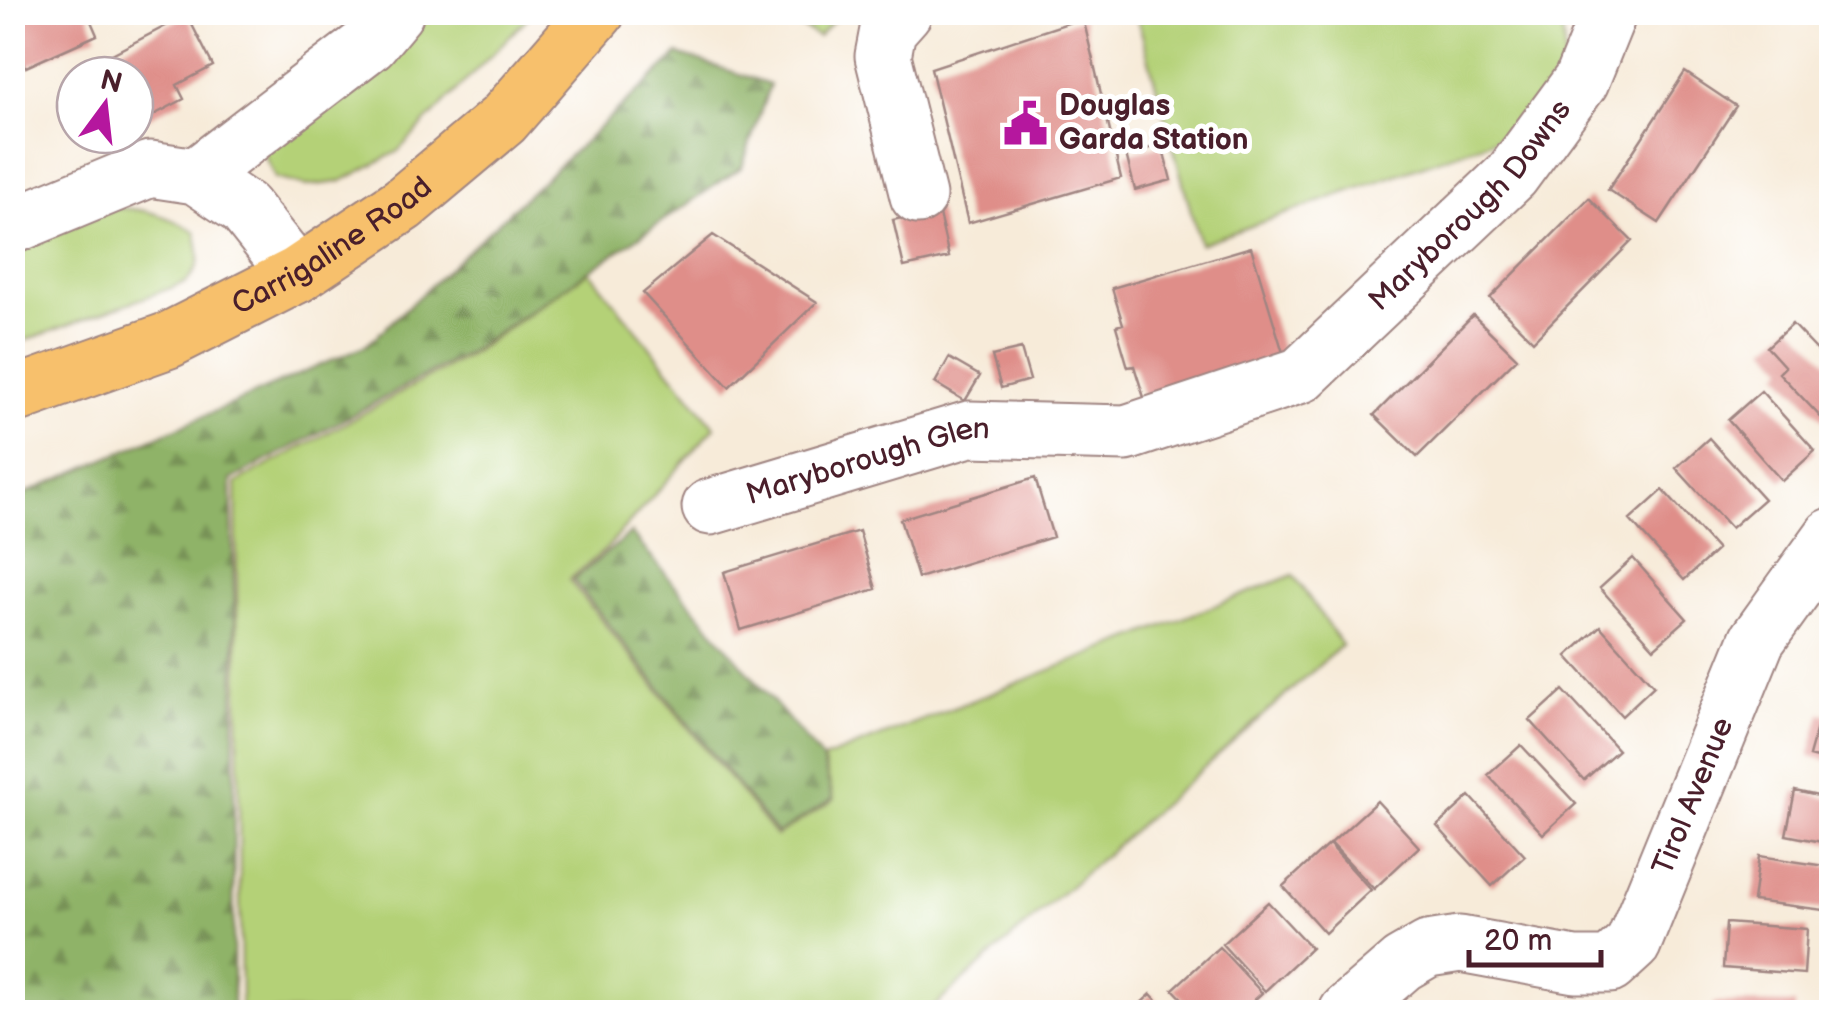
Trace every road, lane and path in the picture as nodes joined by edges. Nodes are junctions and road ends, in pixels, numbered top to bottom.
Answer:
1 (396, 12) edge
2 (597, 12) edge
3 (904, 12) edge
4 (1609, 12) edge
5 (1817, 12) edge
6 (1832, 17) edge
7 (196, 176) junction
8 (918, 196) dead end
9 (12, 226) edge
10 (298, 275) junction
11 (1302, 375) joint
12 (12, 396) edge
13 (710, 507) dead end
14 (1832, 536) edge
15 (1346, 1012) edge

1 - 7 street
2 - 10 main road, Carrigaline Road
3 - 8 street
4 - 11 street, Maryborough Downs
5 - 6 path
7 - 9 street
7 - 10 street
10 - 12 main road, Carrigaline Road
11 - 13 street, Maryborough Glen
14 - 15 street, Tirol Avenue

